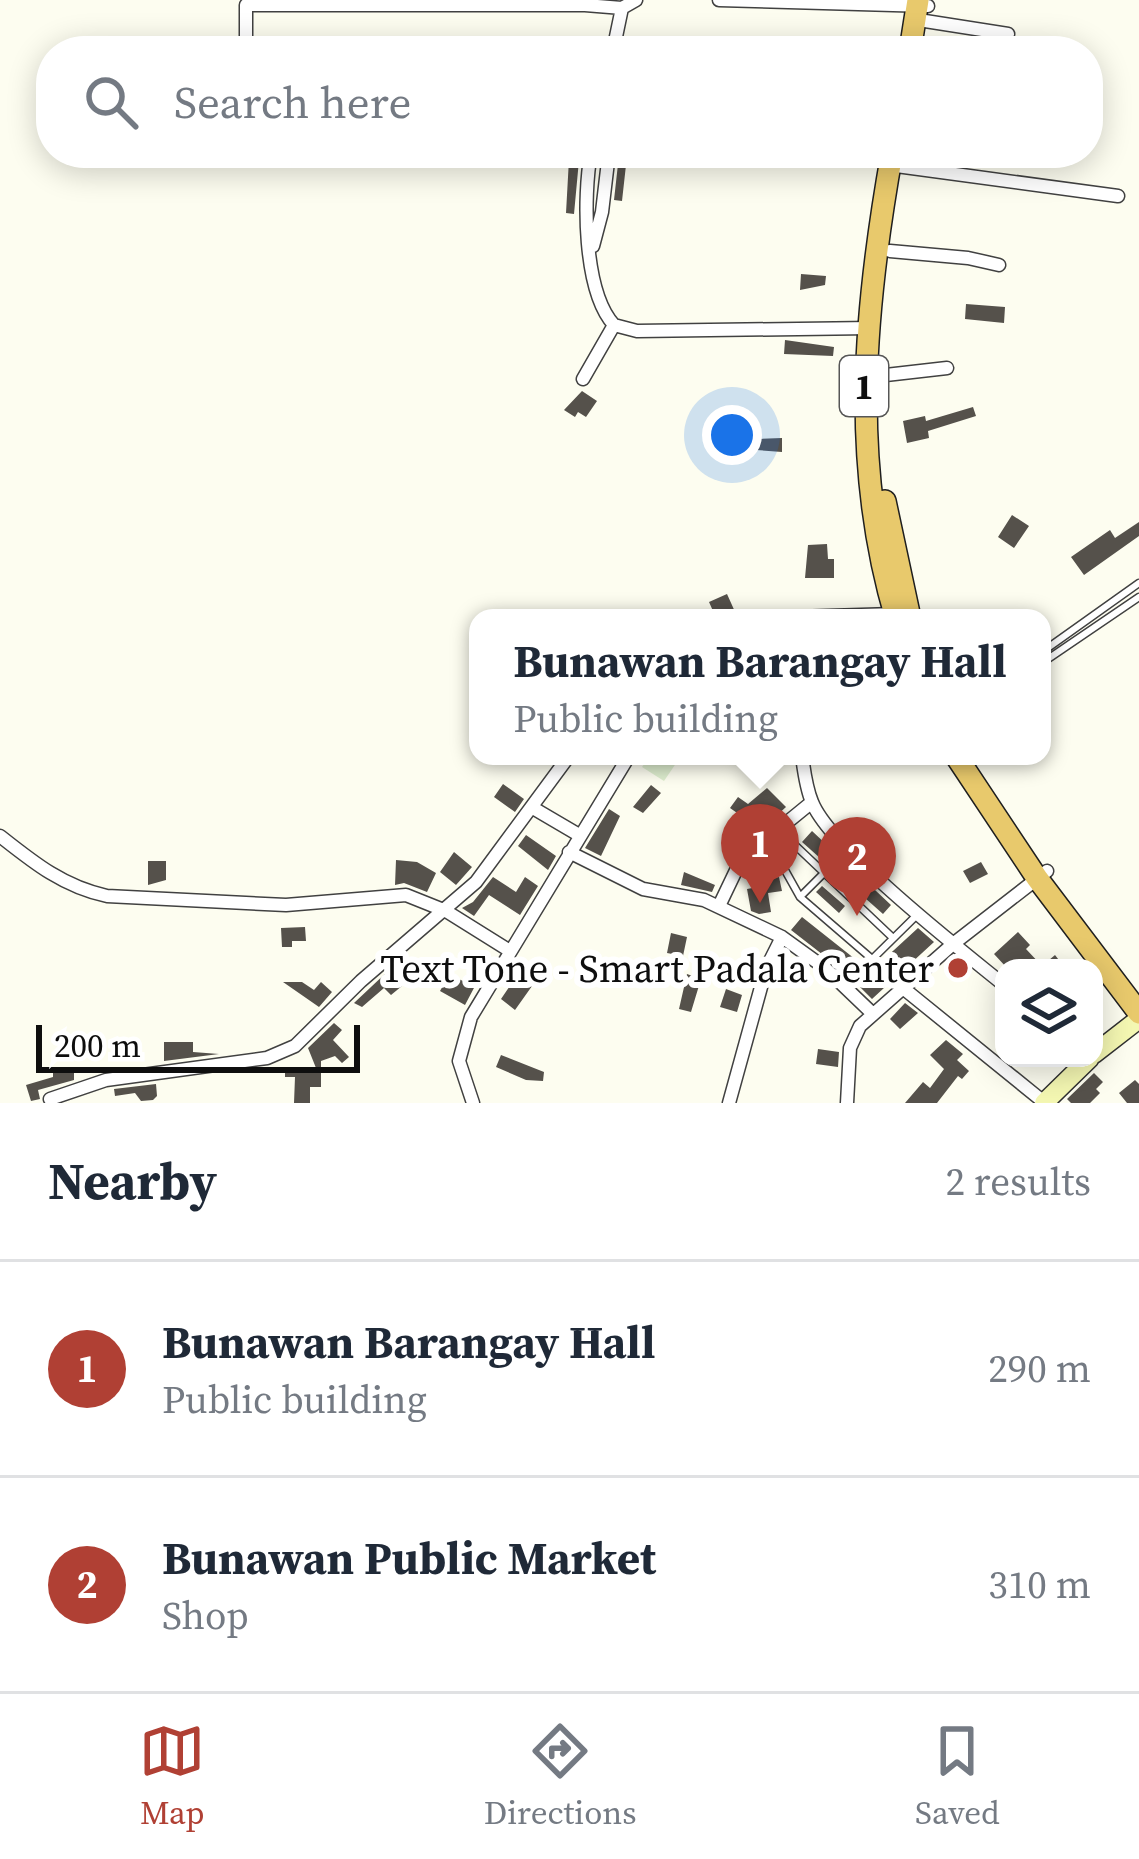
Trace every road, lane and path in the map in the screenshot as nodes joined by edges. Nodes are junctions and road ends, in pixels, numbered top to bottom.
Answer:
1 (636, 0) edge
2 (719, 0) edge
3 (924, 6) edge
4 (622, 8) junction
5 (1007, 34) dead end
6 (246, 36) edge
7 (616, 36) edge
8 (915, 36) edge
9 (922, 36) edge
10 (589, 168) edge
11 (607, 168) edge
12 (896, 168) edge
13 (896, 168) edge
14 (951, 168) edge
15 (1118, 196) dead end
16 (592, 250) junction
17 (890, 251) junction
18 (999, 265) dead end
19 (614, 325) junction
20 (872, 328) junction
21 (947, 368) dead end
22 (878, 376) junction
23 (584, 380) dead end
24 (1139, 588) edge
25 (1105, 608) junction
26 (898, 609) edge
27 (899, 609) edge
28 (1112, 615) junction
29 (1070, 638) junction
30 (1051, 648) edge
31 (1051, 655) edge
32 (563, 765) edge
33 (623, 765) edge
34 (804, 765) edge
35 (963, 765) edge
36 (976, 765) edge
37 (812, 802) junction
38 (533, 808) junction
39 (772, 833) junction
40 (579, 835) junction
41 (0, 836) edge
42 (568, 852) junction
43 (824, 873) junction
44 (1042, 875) junction
45 (800, 896) junction
46 (719, 906) junction
47 (446, 911) junction
48 (919, 913) junction
49 (782, 937) junction
50 (893, 938) junction
51 (953, 944) junction
52 (510, 951) junction
53 (872, 958) junction
54 (1107, 961) junction
55 (995, 978) edge
56 (845, 986) junction
57 (903, 988) junction
58 (1139, 994) edge
59 (872, 1014) junction
60 (1139, 1016) edge
61 (1103, 1047) edge
62 (1081, 1067) edge
63 (50, 1099) dead end
64 (473, 1103) edge
65 (729, 1103) edge
66 (847, 1103) edge
67 (1045, 1103) edge

1 - 4 street
2 - 3 street
3 - 5 street
3 - 8 highway
3 - 9 highway
4 - 6 street
4 - 7 street
10 - 16 street
11 - 16 street
12 - 17 highway, 1
13 - 20 highway, 1
14 - 15 street
16 - 19 street
17 - 18 street
17 - 20 highway, 1
19 - 20 street
19 - 23 street
20 - 22 highway, 1
20 - 26 highway, 1
21 - 22 street
22 - 27 highway, 1
24 - 25 lane
24 - 28 lane
25 - 28 lane
25 - 29 lane
28 - 29 lane
29 - 30 lane
29 - 31 lane
32 - 38 street
33 - 40 street
34 - 37 street
35 - 44 highway
36 - 44 highway
37 - 39 street
37 - 48 street
38 - 40 street
38 - 47 street
39 - 43 lane
39 - 45 lane
39 - 46 street
40 - 42 street
41 - 47 street
42 - 46 street
42 - 52 street
43 - 45 lane
43 - 50 lane
44 - 51 street
44 - 54 highway
45 - 53 lane
46 - 49 street
47 - 52 street
47 - 63 street
48 - 50 lane
48 - 51 street
49 - 56 street
49 - 65 street
50 - 53 lane
51 - 55 street
51 - 57 street
52 - 64 street
53 - 56 lane
54 - 58 highway
54 - 60 highway
56 - 59 street
57 - 59 street
57 - 67 street
59 - 66 street
60 - 61 main road
62 - 67 main road

